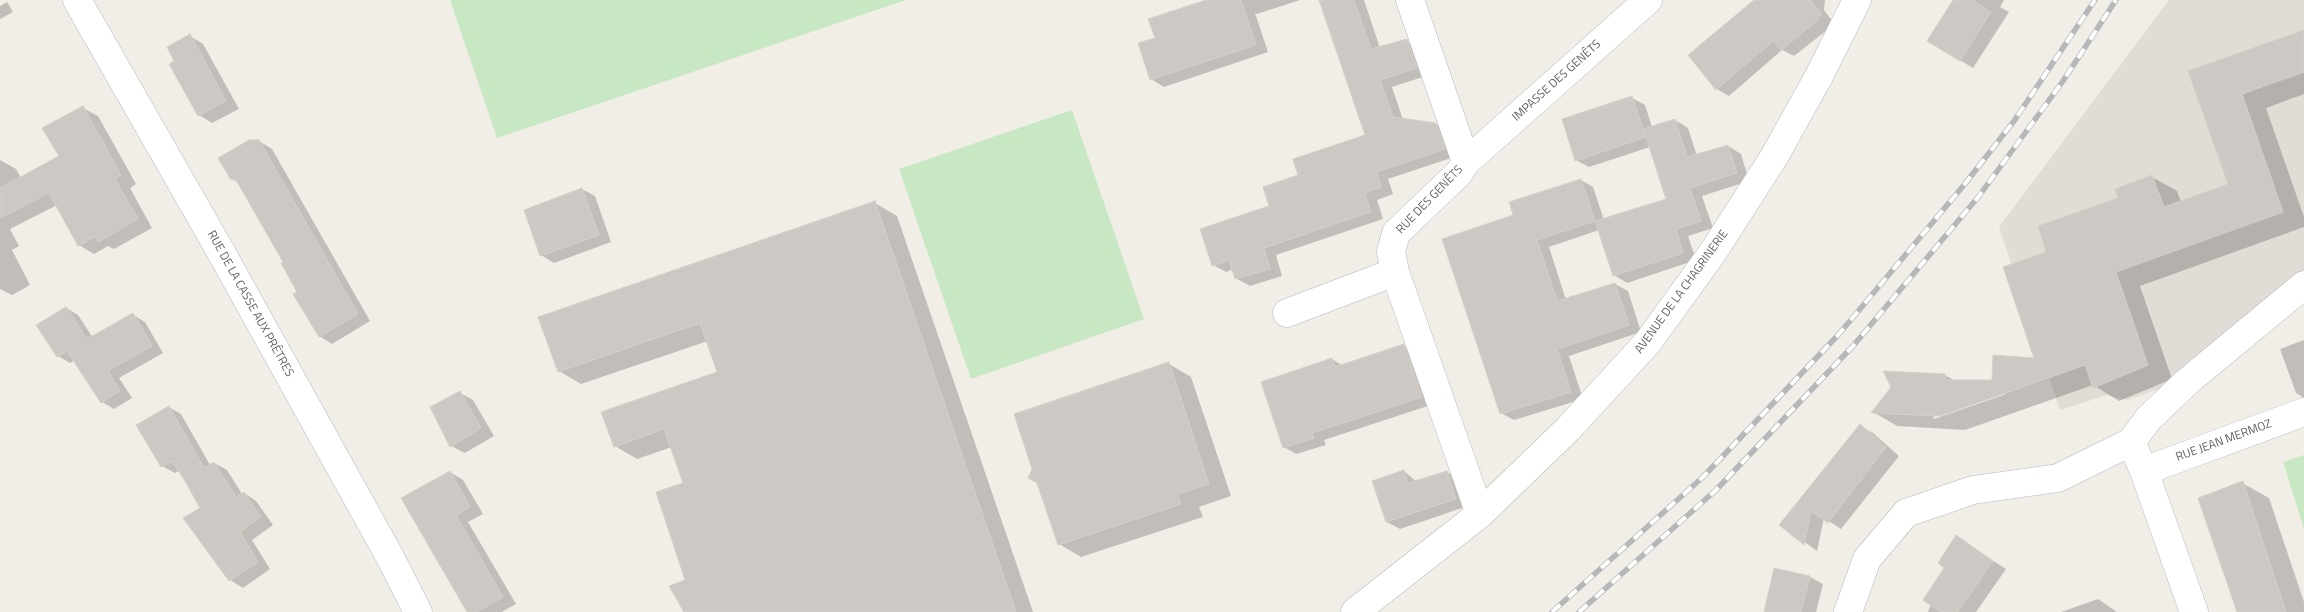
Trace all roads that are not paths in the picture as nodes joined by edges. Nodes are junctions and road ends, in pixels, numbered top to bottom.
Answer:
1 (1410, 0) edge
2 (1648, 0) edge
3 (1857, 0) edge
4 (81, 9) edge
5 (1466, 162) junction
6 (1395, 272) junction
7 (2304, 286) edge
8 (1287, 313) dead end
9 (2304, 412) edge
10 (2131, 442) junction
11 (2144, 470) junction
12 (1480, 514) junction
13 (418, 612) edge
14 (1355, 612) edge
15 (1848, 612) edge
16 (2194, 612) edge

1 - 5 street, RUE DES GENÊTS
2 - 5 street, IMPASSE DES GENÊTS
3 - 12 street, AVENUE DE LA CHAGRINERIE
4 - 13 street, RUE DE LA CASSE AUX PRÊTRES
5 - 6 street, RUE DES GENÊTS
6 - 8 street
6 - 12 street, RUE DES GENÊTS
7 - 10 street
9 - 11 street, RUE JEAN MERMOZ
10 - 11 street
10 - 15 street
11 - 16 street
12 - 14 street, AVENUE DE LA CHAGRINERIE

